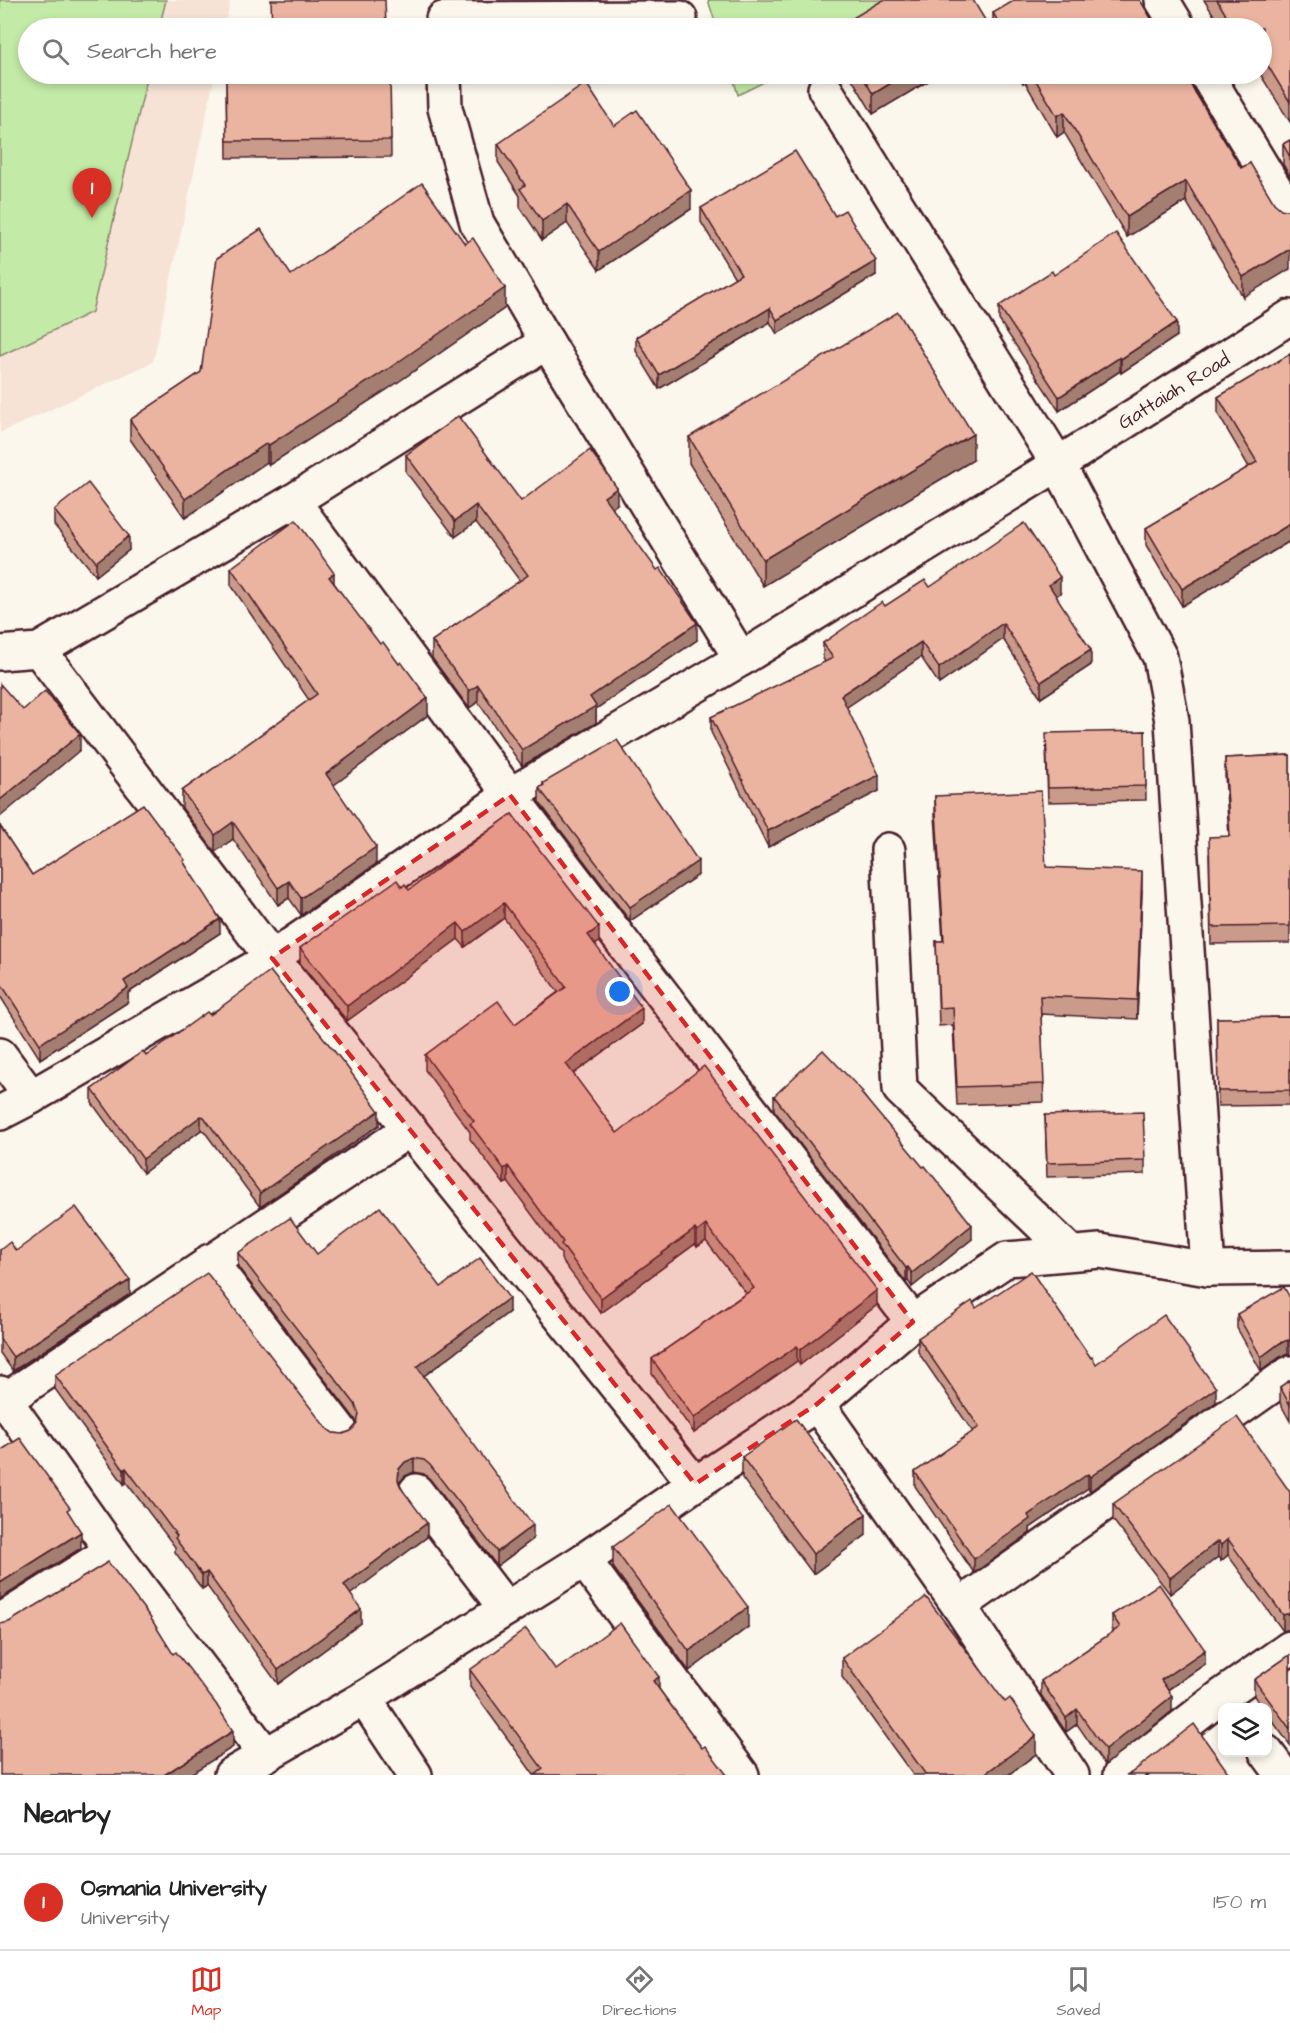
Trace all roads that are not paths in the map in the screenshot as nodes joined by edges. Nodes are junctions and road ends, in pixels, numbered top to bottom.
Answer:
1 (1162, 0) edge
2 (443, 16) edge
3 (680, 18) dead end
4 (1173, 18) edge
5 (444, 84) edge
6 (1212, 84) edge
7 (825, 89) dead end
8 (1290, 213) edge
9 (1290, 317) edge
10 (547, 342) junction
11 (1058, 464) junction
12 (293, 501) junction
13 (39, 650) junction
14 (0, 653) edge
15 (741, 659) junction
16 (510, 795) junction
17 (888, 850) dead end
18 (272, 958) junction
19 (0, 1055) edge
20 (31, 1097) junction
21 (0, 1113) edge
22 (410, 1129) junction
23 (1070, 1252) junction
24 (210, 1261) junction
25 (1290, 1268) edge
26 (1208, 1269) junction
27 (913, 1322) junction
28 (1290, 1373) edge
29 (3, 1397) edge
30 (817, 1404) junction
31 (340, 1431) edge
32 (695, 1484) junction
33 (416, 1491) dead end
34 (112, 1551) junction
35 (584, 1560) junction
36 (959, 1606) junction
37 (506, 1609) junction
38 (0, 1621) edge
39 (1290, 1648) edge
40 (364, 1698) junction
41 (1228, 1701) edge
42 (265, 1754) junction
43 (1269, 1757) edge
44 (231, 1775) edge
45 (415, 1775) edge
46 (742, 1775) edge
47 (1072, 1775) edge
48 (1120, 1775) edge
49 (1282, 1775) edge

1 - 4 street
2 - 3 street
5 - 10 street
6 - 8 street
7 - 11 street
9 - 11 street, Gattaiah Road
10 - 12 street
10 - 15 street
11 - 15 street, Gattaiah Road
11 - 26 street
12 - 13 street
12 - 16 street
13 - 14 street
13 - 18 street
15 - 16 street, Gattaiah Road
16 - 18 street, Gattaiah Road
16 - 27 street
17 - 23 street
18 - 20 street, Gattaiah Road
18 - 22 street
19 - 20 street
20 - 21 street, Gattaiah Road
22 - 24 street
22 - 32 street
23 - 26 street
23 - 27 street
24 - 29 street
24 - 31 street
25 - 26 street
27 - 30 street
28 - 36 street
29 - 34 street
30 - 32 street
30 - 36 street
32 - 35 street
33 - 37 street
34 - 38 street
34 - 42 street
35 - 37 street
35 - 46 street
36 - 47 street
37 - 40 street
39 - 41 street
40 - 42 street
40 - 45 street
41 - 48 street
42 - 44 street
43 - 49 street

